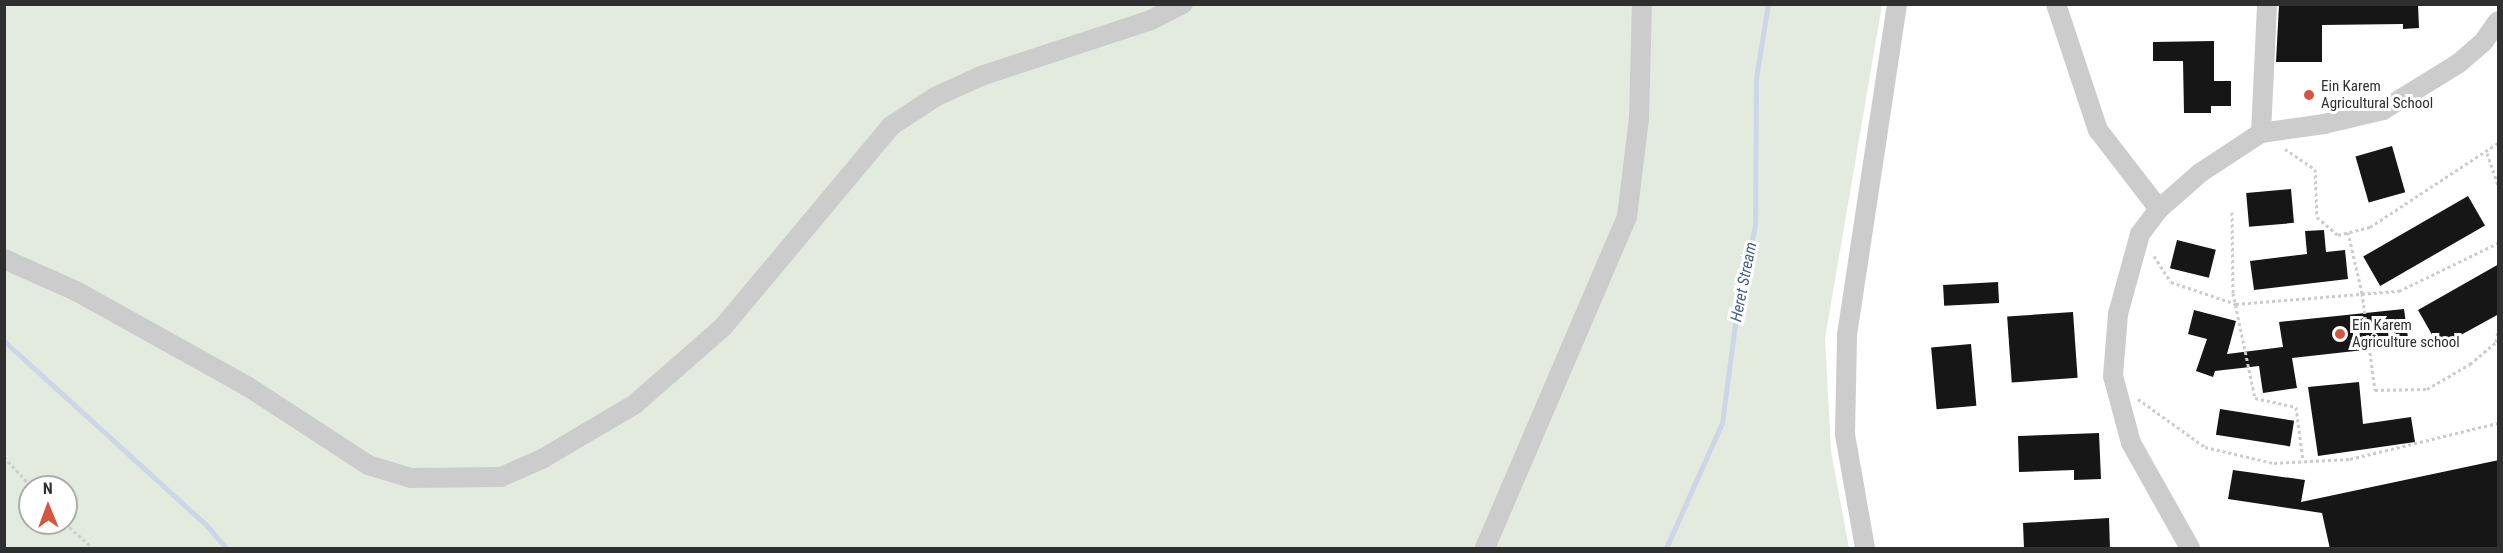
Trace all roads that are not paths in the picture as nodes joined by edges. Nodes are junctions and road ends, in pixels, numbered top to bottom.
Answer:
1 (1183, 4) edge
2 (1642, 4) edge
3 (1896, 4) edge
4 (2056, 4) edge
5 (2267, 4) edge
6 (2499, 21) edge
7 (2261, 133) junction
8 (2159, 208) junction
9 (4, 259) edge
10 (1485, 549) edge
11 (1865, 549) edge
12 (2190, 549) edge

1 - 9 street
2 - 10 street
3 - 11 street
4 - 8 street
5 - 7 street
6 - 7 street
7 - 8 street
8 - 12 street

